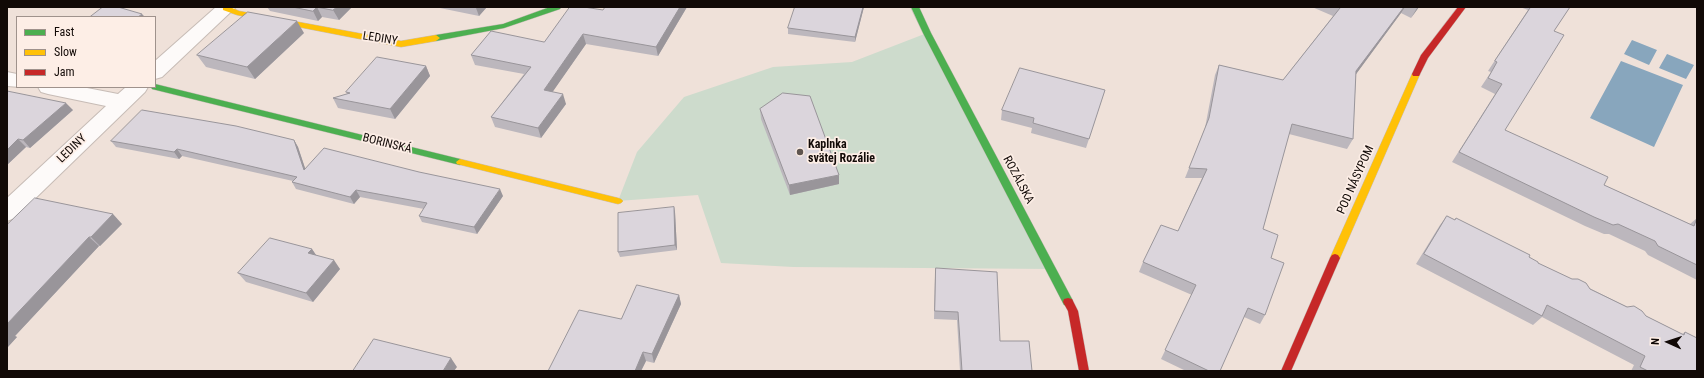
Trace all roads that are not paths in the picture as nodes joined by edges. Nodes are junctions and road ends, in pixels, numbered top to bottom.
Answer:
1 (227, 7) edge
2 (556, 7) edge
3 (915, 7) edge
4 (1462, 7) edge
5 (156, 71) edge
6 (156, 87) edge
7 (53, 88) edge
8 (137, 88) edge
9 (122, 102) junction
10 (618, 201) dead end
11 (7, 212) edge
12 (1084, 371) edge
13 (1286, 371) edge

1 - 2 street, LEDINY
1 - 5 street, LEDINY
3 - 12 street, ROZÁLSKA
4 - 13 street, POD NÁSYPOM
6 - 10 street, BORINSKÁ
7 - 9 street
8 - 9 street, LEDINY
9 - 11 street, LEDINY

